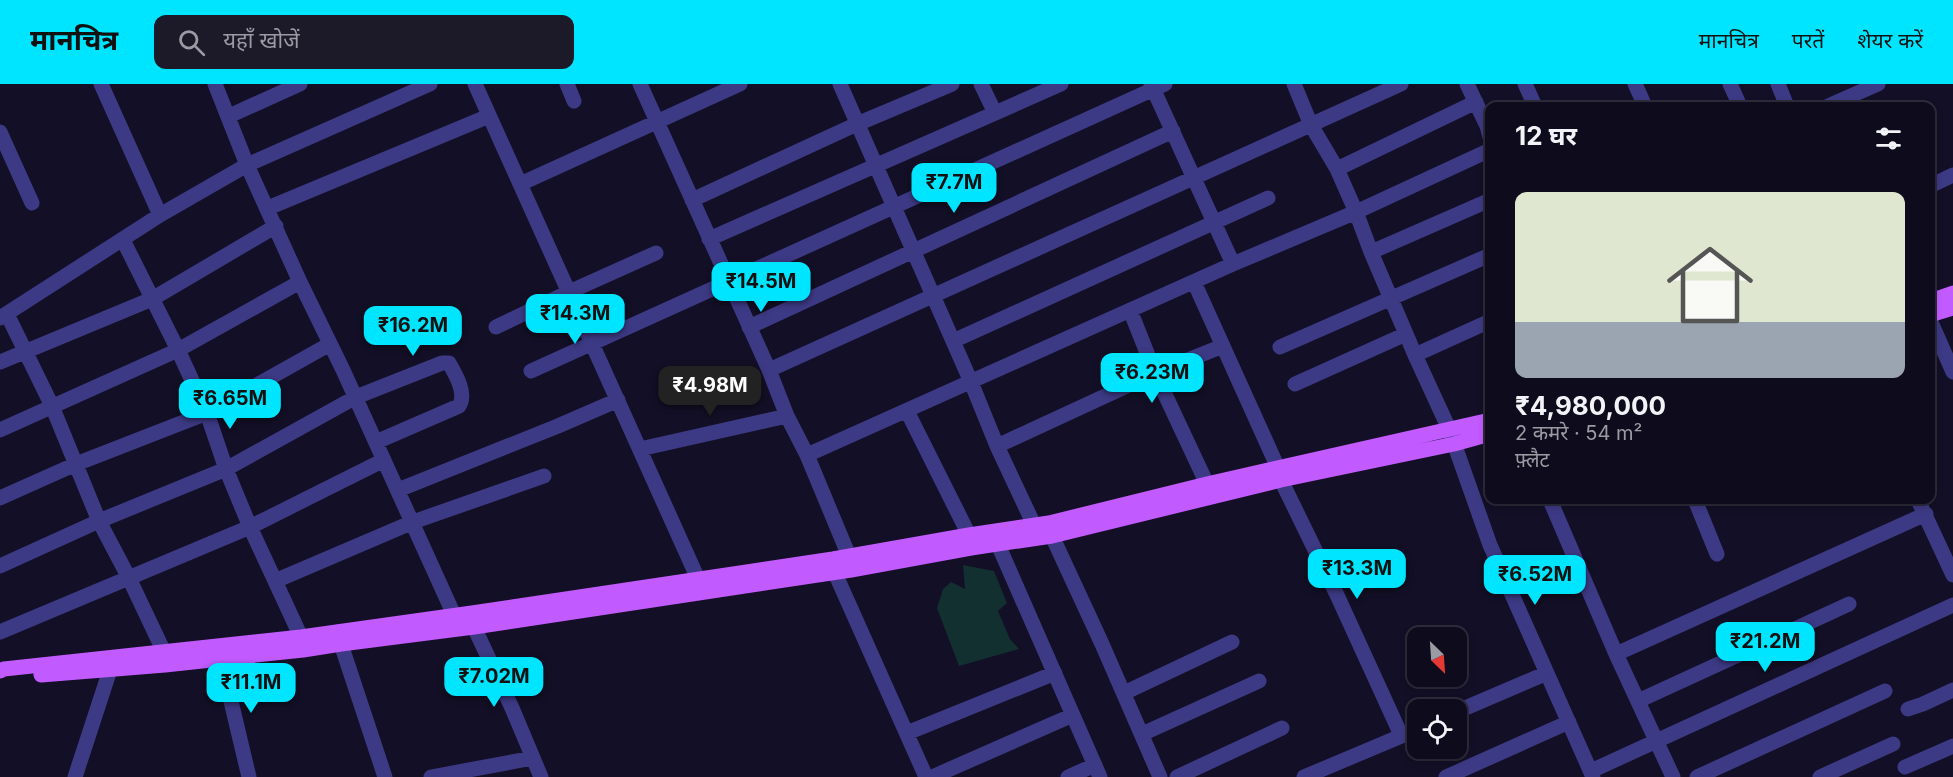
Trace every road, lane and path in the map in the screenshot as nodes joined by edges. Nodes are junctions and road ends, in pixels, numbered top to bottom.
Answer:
1 (101, 84) edge
2 (215, 84) edge
3 (300, 84) edge
4 (430, 84) edge
5 (475, 84) edge
6 (567, 84) edge
7 (640, 84) edge
8 (740, 84) edge
9 (840, 84) edge
10 (952, 84) edge
11 (981, 84) edge
12 (1061, 84) edge
13 (1294, 84) edge
14 (1401, 84) edge
15 (1467, 84) edge
16 (1525, 84) edge
17 (1635, 84) edge
18 (1730, 84) edge
19 (1778, 84) edge
20 (1878, 84) edge
21 (1157, 86) edge
22 (574, 101) dead end
23 (1476, 102) junction
24 (1533, 102) edge
25 (1644, 102) edge
26 (1738, 102) edge
27 (1785, 102) edge
28 (1837, 102) edge
29 (994, 113) junction
30 (229, 116) junction
31 (489, 116) junction
32 (1485, 122) edge
33 (657, 123) junction
34 (857, 124) junction
35 (1311, 125) junction
36 (1173, 131) junction
37 (0, 132) edge
38 (1485, 152) edge
39 (248, 165) junction
40 (876, 166) junction
41 (1337, 169) junction
42 (1953, 176) edge
43 (1195, 177) junction
44 (520, 184) junction
45 (1935, 184) edge
46 (1268, 198) dead end
47 (692, 200) junction
48 (1485, 202) edge
49 (32, 203) dead end
50 (894, 206) junction
51 (268, 208) junction
52 (1356, 212) junction
53 (160, 215) junction
54 (1213, 222) junction
55 (276, 226) junction
56 (710, 239) junction
57 (123, 240) junction
58 (913, 251) junction
59 (1371, 252) junction
60 (656, 253) dead end
61 (1485, 257) edge
62 (1233, 264) junction
63 (729, 281) junction
64 (300, 282) junction
65 (1194, 282) junction
66 (569, 292) junction
67 (1953, 293) edge
68 (933, 296) junction
69 (152, 299) junction
70 (1392, 299) junction
71 (1935, 299) edge
72 (1953, 308) edge
73 (1130, 310) junction
74 (1935, 313) edge
75 (3, 316) edge
76 (1485, 323) edge
77 (496, 327) dead end
78 (749, 327) junction
79 (1935, 331) edge
80 (1406, 334) junction
81 (953, 341) junction
82 (592, 343) junction
83 (330, 344) junction
84 (1223, 346) junction
85 (1280, 347) dead end
86 (26, 351) junction
87 (178, 351) junction
88 (1415, 355) junction
89 (0, 362) edge
90 (531, 370) dead end
91 (769, 370) junction
92 (1953, 372) edge
93 (1155, 373) junction
94 (971, 382) junction
95 (1295, 384) dead end
96 (356, 397) junction
97 (618, 400) junction
98 (52, 406) junction
99 (907, 411) junction
100 (207, 413) junction
101 (787, 416) junction
102 (1485, 422) edge
103 (0, 430) edge
104 (1485, 434) edge
105 (1451, 436) junction
106 (376, 442) junction
107 (997, 446) junction
108 (640, 449) junction
109 (807, 455) junction
110 (384, 460) junction
111 (76, 464) junction
112 (226, 469) junction
113 (1279, 474) junction
114 (544, 476) dead end
115 (1207, 484) junction
116 (398, 490) junction
117 (0, 498) edge
118 (1552, 504) edge
119 (1697, 504) edge
120 (1920, 504) edge
121 (1926, 514) junction
122 (99, 521) junction
123 (413, 523) junction
124 (1035, 525) junction
125 (250, 526) junction
126 (969, 535) junction
127 (1052, 536) junction
128 (995, 537) junction
129 (1717, 554) dead end
130 (849, 556) junction
131 (0, 566) edge
132 (835, 573) junction
133 (1953, 574) edge
134 (129, 578) junction
135 (275, 581) junction
136 (702, 586) junction
137 (1849, 604) dead end
138 (1953, 605) edge
139 (454, 615) junction
140 (474, 627) junction
141 (0, 632) edge
142 (301, 637) junction
143 (339, 637) junction
144 (1232, 642) dead end
145 (164, 652) junction
146 (1616, 654) junction
147 (221, 659) junction
148 (110, 670) junction
149 (0, 671) edge
150 (1054, 673) junction
151 (1547, 673) junction
152 (0, 676) edge
153 (1259, 681) dead end
154 (1953, 690) edge
155 (1885, 691) dead end
156 (1124, 693) junction
157 (1638, 701) junction
158 (1467, 707) edge
159 (1908, 709) dead end
160 (1073, 715) junction
161 (1569, 722) junction
162 (1282, 728) dead end
163 (907, 733) junction
164 (1407, 733) edge
165 (1142, 734) junction
166 (1401, 735) junction
167 (1656, 741) junction
168 (1893, 744) dead end
169 (1953, 746) edge
170 (533, 759) junction
171 (1905, 767) dead end
172 (1098, 771) edge
173 (1592, 774) edge
174 (75, 777) edge
175 (249, 777) edge
176 (385, 777) edge
177 (431, 777) edge
178 (541, 777) edge
179 (927, 777) edge
180 (932, 777) edge
181 (1068, 777) edge
182 (1161, 777) edge
183 (1177, 777) edge
184 (1304, 777) edge
185 (1446, 777) edge
186 (1673, 777) edge
187 (1697, 777) edge
188 (1820, 777) edge

1 - 53 street
2 - 30 street
3 - 30 street
4 - 39 street
5 - 31 street
6 - 22 street
7 - 33 street
8 - 33 street
9 - 34 street
10 - 34 street
11 - 29 street
12 - 29 street
13 - 35 street
14 - 35 street
15 - 23 street
16 - 24 street
17 - 25 street
18 - 26 street
19 - 27 street
20 - 28 street
21 - 36 street
21 - 50 street
23 - 32 street
23 - 41 street
29 - 40 street
30 - 39 street
31 - 44 street
31 - 51 street
33 - 44 street
33 - 47 street
34 - 40 street
34 - 47 street
35 - 41 street
35 - 43 street
36 - 43 street
36 - 58 street
37 - 49 street
38 - 52 street
39 - 51 street
39 - 53 street
40 - 50 street
40 - 56 street
41 - 52 street
42 - 45 street
43 - 54 street
43 - 68 street
44 - 66 street
46 - 54 street
47 - 56 street
48 - 59 street
50 - 58 street
50 - 63 street
51 - 55 street
52 - 59 street
52 - 62 street
53 - 57 street
54 - 62 street
54 - 81 street
55 - 64 street
55 - 69 street
56 - 63 street
57 - 69 street
57 - 75 street
58 - 68 street
58 - 78 street
59 - 70 street
60 - 66 street
61 - 70 street
62 - 65 street
63 - 78 street
63 - 82 street
64 - 83 street
64 - 87 street
65 - 73 street
65 - 84 street
66 - 77 street
66 - 82 street
67 - 71 main road
68 - 81 street
68 - 91 street
69 - 86 street
69 - 87 street
70 - 80 street
70 - 85 street
72 - 74 main road
73 - 93 street
73 - 94 street
75 - 86 street
76 - 88 street
78 - 91 street
79 - 92 street
80 - 88 street
80 - 95 street
81 - 94 street
82 - 90 street
82 - 97 street
83 - 96 street
83 - 100 street
84 - 93 street
84 - 113 street
86 - 89 street
86 - 98 street
87 - 98 street
87 - 100 street
88 - 105 street
91 - 101 street
93 - 107 street
93 - 115 street
94 - 99 street
94 - 107 street
96 - 106 street
96 - 106 street
96 - 112 street
97 - 108 street
97 - 116 street
98 - 103 street
98 - 111 street
99 - 109 street
99 - 126 street
100 - 111 street
100 - 112 street
101 - 108 street
101 - 109 street
102 - 105 main road
104 - 105 main road
105 - 113 main road
105 - 151 street
106 - 110 street
107 - 124 street
108 - 136 street
109 - 130 street
110 - 116 street
110 - 125 street
111 - 117 street
111 - 122 street
112 - 122 street
112 - 125 street
113 - 115 main road
113 - 127 main road
113 - 166 street
114 - 123 street
115 - 124 main road
116 - 123 street
118 - 146 street
119 - 129 street
120 - 121 street
121 - 133 street
121 - 146 street
122 - 131 street
122 - 134 street
123 - 135 street
123 - 139 street
124 - 128 main road
125 - 134 street
125 - 135 street
126 - 128 main road
126 - 130 main road
127 - 128 main road
127 - 156 street
128 - 132 main road
128 - 150 street
130 - 136 main road
132 - 136 main road
132 - 163 street
134 - 141 street
134 - 145 street
135 - 142 street
136 - 139 main road
136 - 140 main road
137 - 157 street
138 - 167 street
139 - 143 main road
140 - 143 main road
140 - 170 street
142 - 143 main road
142 - 145 main road
143 - 147 main road
143 - 176 street
144 - 156 street
145 - 149 main road
146 - 157 street
147 - 148 main road
147 - 175 street
148 - 152 main road
148 - 174 street
150 - 160 street
150 - 163 street
151 - 158 street
151 - 161 street
153 - 165 street
154 - 159 street
155 - 187 street
156 - 165 street
157 - 167 street
160 - 172 street
160 - 180 street
161 - 173 street
161 - 185 street
162 - 183 street
163 - 179 street
164 - 166 street
165 - 182 street
166 - 184 street
167 - 173 street
167 - 186 street
168 - 188 street
169 - 171 street
170 - 177 street
170 - 178 street
172 - 181 street

